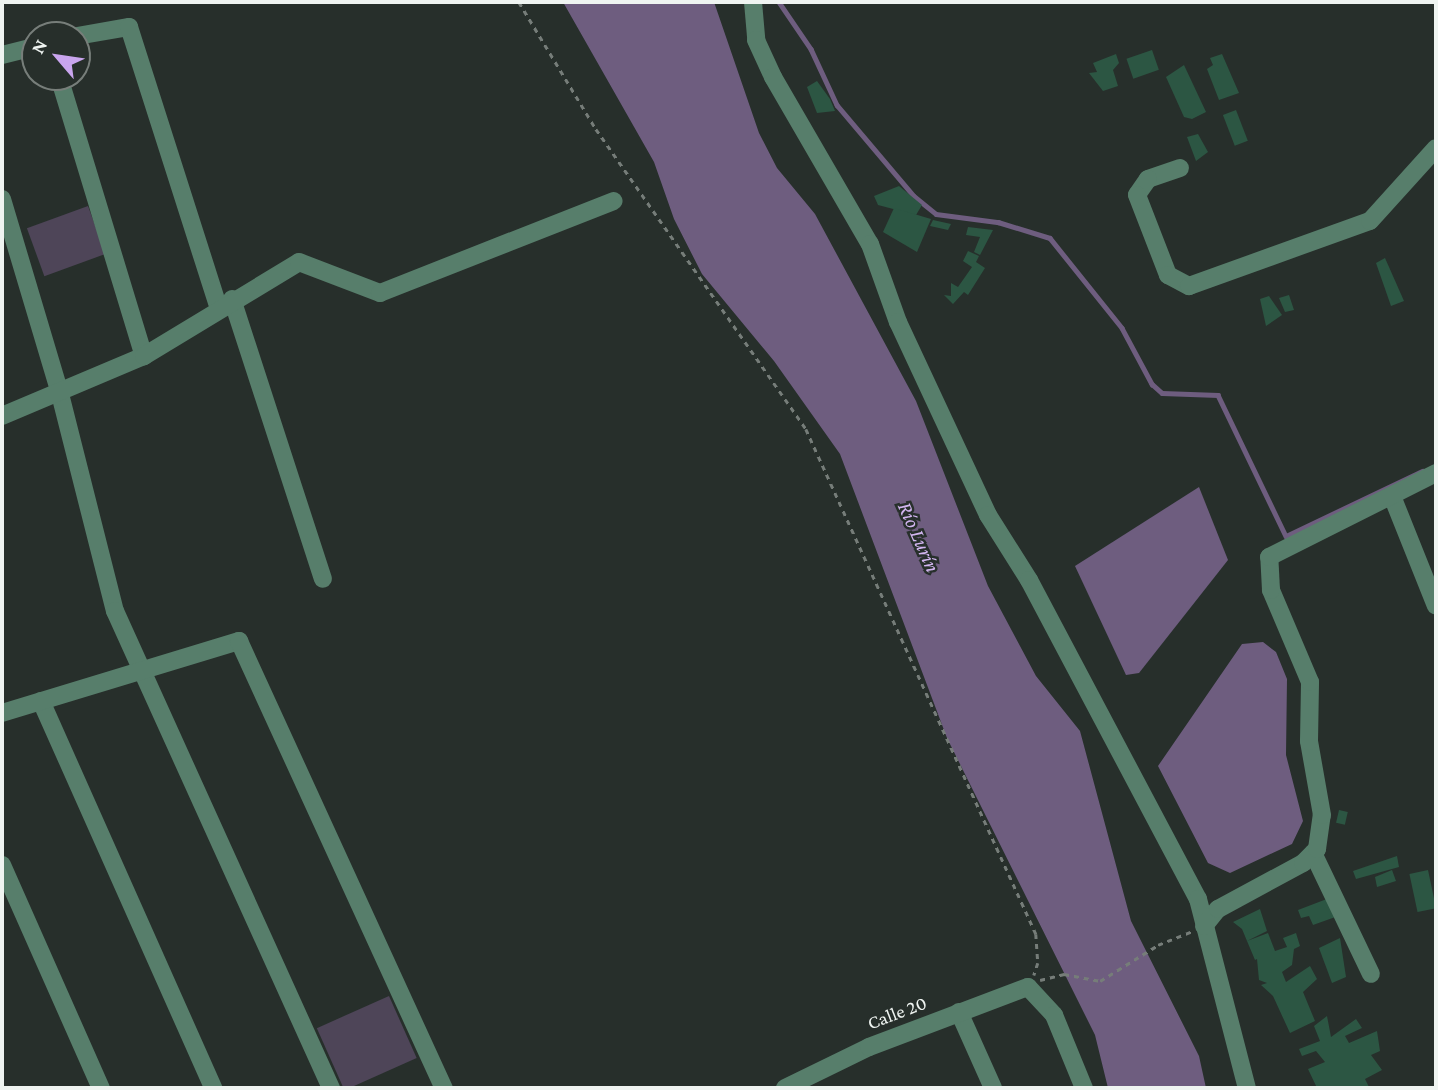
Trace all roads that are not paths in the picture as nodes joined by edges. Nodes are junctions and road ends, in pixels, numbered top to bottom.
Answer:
1 (753, 2) edge
2 (91, 34) edge
3 (21, 50) edge
4 (2, 55) edge
5 (63, 91) edge
6 (1436, 148) edge
7 (1180, 168) dead end
8 (2, 199) edge
9 (614, 201) dead end
10 (225, 303) junction
11 (144, 356) junction
12 (60, 394) junction
13 (2, 416) edge
14 (1436, 473) edge
15 (1392, 496) junction
16 (323, 579) dead end
17 (1436, 606) edge
18 (141, 667) junction
19 (41, 701) junction
20 (2, 713) edge
21 (1313, 853) junction
22 (2, 865) edge
23 (1204, 926) junction
24 (1371, 974) dead end
25 (958, 1012) junction
26 (990, 1087) edge
27 (101, 1088) edge
28 (213, 1088) edge
29 (331, 1088) edge
30 (444, 1088) edge
31 (785, 1088) edge
32 (1084, 1088) edge
33 (1247, 1088) edge

1 - 23 street
2 - 10 street
3 - 4 street
5 - 11 street
6 - 7 street
8 - 12 street
9 - 10 street
10 - 11 street
10 - 16 street
11 - 12 street
12 - 13 street
12 - 18 street
14 - 15 street
15 - 17 street
15 - 21 street
18 - 19 street
18 - 29 street
18 - 30 street
19 - 20 street
19 - 28 street
21 - 23 street
21 - 24 street
22 - 27 street
23 - 33 street
25 - 26 street
25 - 31 street, Calle 20
25 - 32 street, Calle 20

